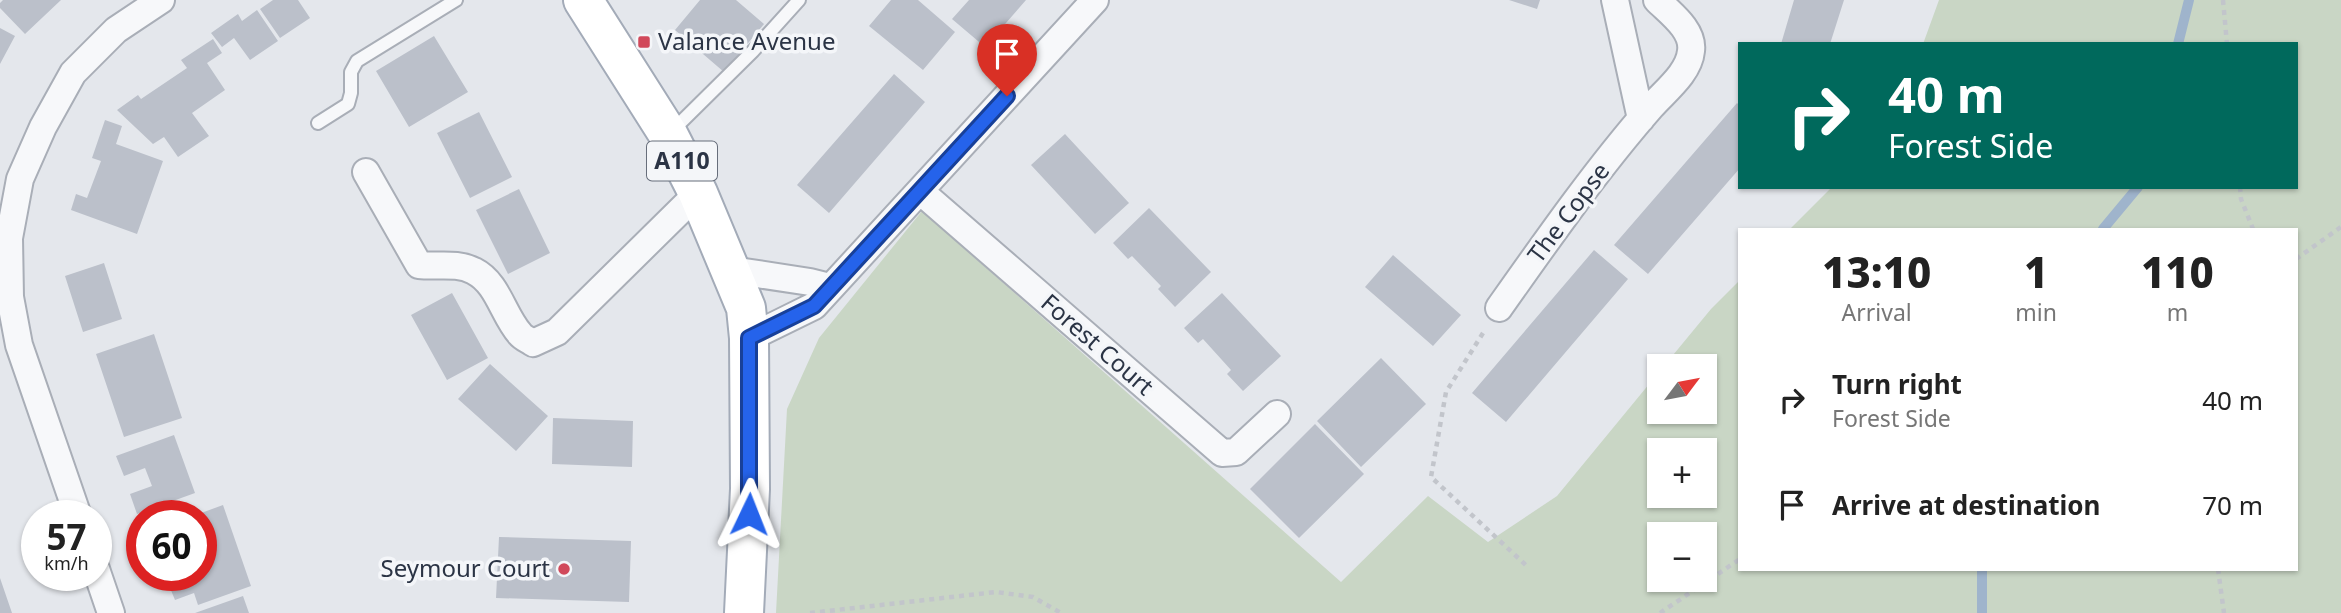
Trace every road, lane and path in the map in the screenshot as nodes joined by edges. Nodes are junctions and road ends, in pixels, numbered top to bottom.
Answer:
1 (161, 0) edge
2 (456, 0) edge
3 (583, 0) edge
4 (799, 0) edge
5 (1094, 0) edge
6 (1615, 0) edge
7 (1657, 0) edge
8 (2223, 0) edge
9 (2227, 42) edge
10 (1641, 118) junction
11 (318, 123) dead end
12 (668, 135) junction
13 (366, 173) dead end
14 (2240, 189) edge
15 (920, 191) junction
16 (698, 193) junction
17 (2341, 227) edge
18 (2253, 228) edge
19 (2298, 258) edge
20 (731, 270) junction
21 (830, 288) junction
22 (5, 297) edge
23 (1499, 308) joint
24 (749, 338) junction
25 (1277, 414) dead end
26 (72, 500) edge
27 (1738, 560) edge
28 (1529, 568) dead end
29 (2218, 571) edge
30 (104, 591) edge
31 (111, 613) edge
32 (744, 613) edge
33 (810, 613) edge
34 (1060, 613) edge
35 (1660, 613) edge
36 (2224, 613) edge

1 - 22 street
2 - 11 lane
3 - 12 main road, A110
4 - 12 lane
5 - 15 street
6 - 10 street
7 - 10 street, The Copse
8 - 9 path
10 - 23 street, The Copse
12 - 16 main road, A110
13 - 16 street
14 - 18 path
15 - 21 street
15 - 25 street, Forest Court
16 - 20 main road, A110
17 - 19 path
20 - 21 street
20 - 24 main road, A110
21 - 24 street
22 - 26 street
23 - 28 path
24 - 32 main road, A110
27 - 35 path
29 - 36 path
30 - 31 street
33 - 34 path

